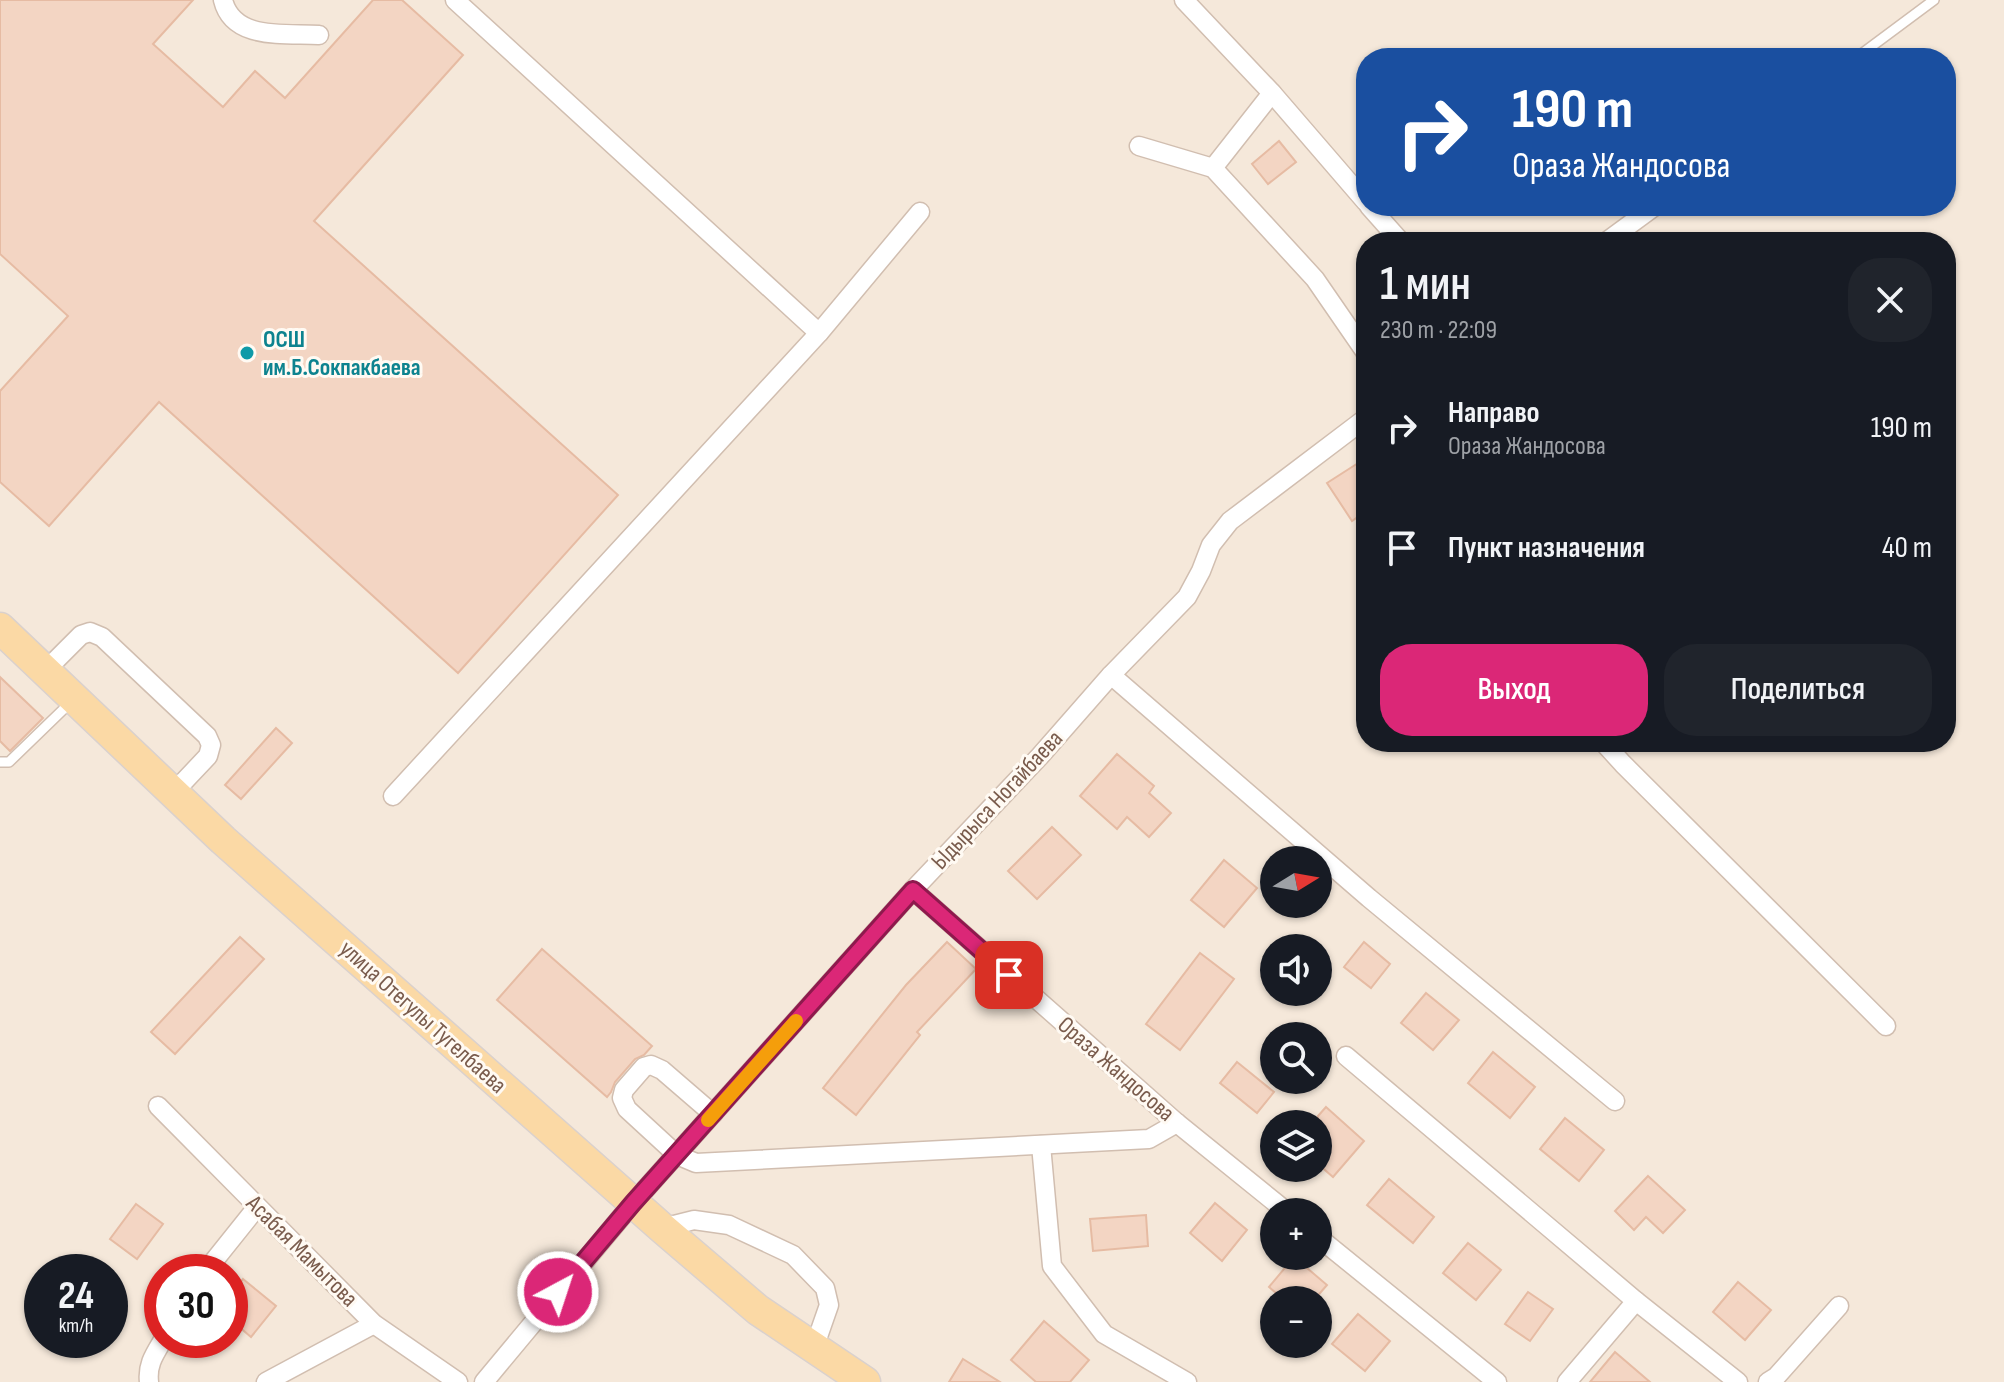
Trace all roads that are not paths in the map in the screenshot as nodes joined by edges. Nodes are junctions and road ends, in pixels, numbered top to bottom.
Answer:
1 (223, 0) edge
2 (455, 0) edge
3 (1184, 0) edge
4 (1934, 0) edge
5 (319, 35) dead end
6 (1869, 48) edge
7 (1272, 93) junction
8 (1139, 146) dead end
9 (1213, 168) junction
10 (1356, 190) edge
11 (920, 212) dead end
12 (1378, 216) edge
13 (1641, 216) edge
14 (1392, 232) edge
15 (1620, 232) edge
16 (819, 333) junction
17 (1356, 338) edge
18 (1356, 426) edge
19 (0, 628) edge
20 (45, 671) junction
21 (1111, 675) junction
22 (75, 699) junction
23 (1612, 752) edge
24 (0, 762) edge
25 (173, 793) junction
26 (393, 796) dead end
27 (913, 890) junction
28 (1886, 1026) dead end
29 (1346, 1056) dead end
30 (1615, 1101) dead end
31 (158, 1106) dead end
32 (713, 1114) junction
33 (1177, 1123) junction
34 (1041, 1145) junction
35 (677, 1155) junction
36 (1270, 1198) edge
37 (633, 1203) junction
38 (257, 1207) junction
39 (662, 1228) junction
40 (1332, 1248) edge
41 (219, 1254) edge
42 (1636, 1301) junction
43 (1839, 1306) dead end
44 (374, 1324) junction
45 (814, 1348) junction
46 (152, 1358) edge
47 (302, 1363) junction
48 (149, 1382) edge
49 (266, 1382) edge
50 (284, 1382) edge
51 (458, 1382) edge
52 (484, 1382) edge
53 (865, 1382) edge
54 (1187, 1382) edge
55 (1497, 1382) edge
56 (1567, 1382) edge
57 (1738, 1382) edge
58 (1768, 1382) edge

1 - 5 street
2 - 16 street
3 - 7 street
4 - 6 lane
7 - 9 street
7 - 10 street
8 - 9 street
9 - 17 street
11 - 16 street
12 - 14 street
13 - 15 street
16 - 26 street
18 - 21 street, Ыдырыса Ногайбаева
19 - 20 main road, улица Отегулы Тугелбаева
20 - 22 main road, улица Отегулы Тугелбаева
20 - 25 street
21 - 27 street, Ыдырыса Ногайбаева
21 - 30 street
22 - 24 lane
22 - 25 main road, улица Отегулы Тугелбаева
23 - 28 street
25 - 37 main road, улица Отегулы Тугелбаева
27 - 32 street, Ыдырыса Ногайбаева
27 - 33 street, Ораза Жандосова
29 - 42 street
31 - 38 street, Асабая Мамытова
32 - 35 street, Ыдырыса Ногайбаева
32 - 35 street
33 - 34 street
33 - 36 street, Ораза Жандосова
34 - 35 street
34 - 54 street
35 - 37 street, Ыдырыса Ногайбаева
37 - 39 main road, улица Отегулы Тугелбаева
37 - 52 street, Ыдырыса Ногайбаева
38 - 41 street
38 - 44 street, Асабая Мамытова
39 - 45 main road, улица Отегулы Тугелбаева
39 - 45 street
40 - 55 street
42 - 56 street
42 - 57 street
43 - 58 street
44 - 47 street
44 - 51 street, Асабая Мамытова
45 - 53 main road, улица Отегулы Тугелбаева
46 - 48 street
47 - 49 street
47 - 50 street

